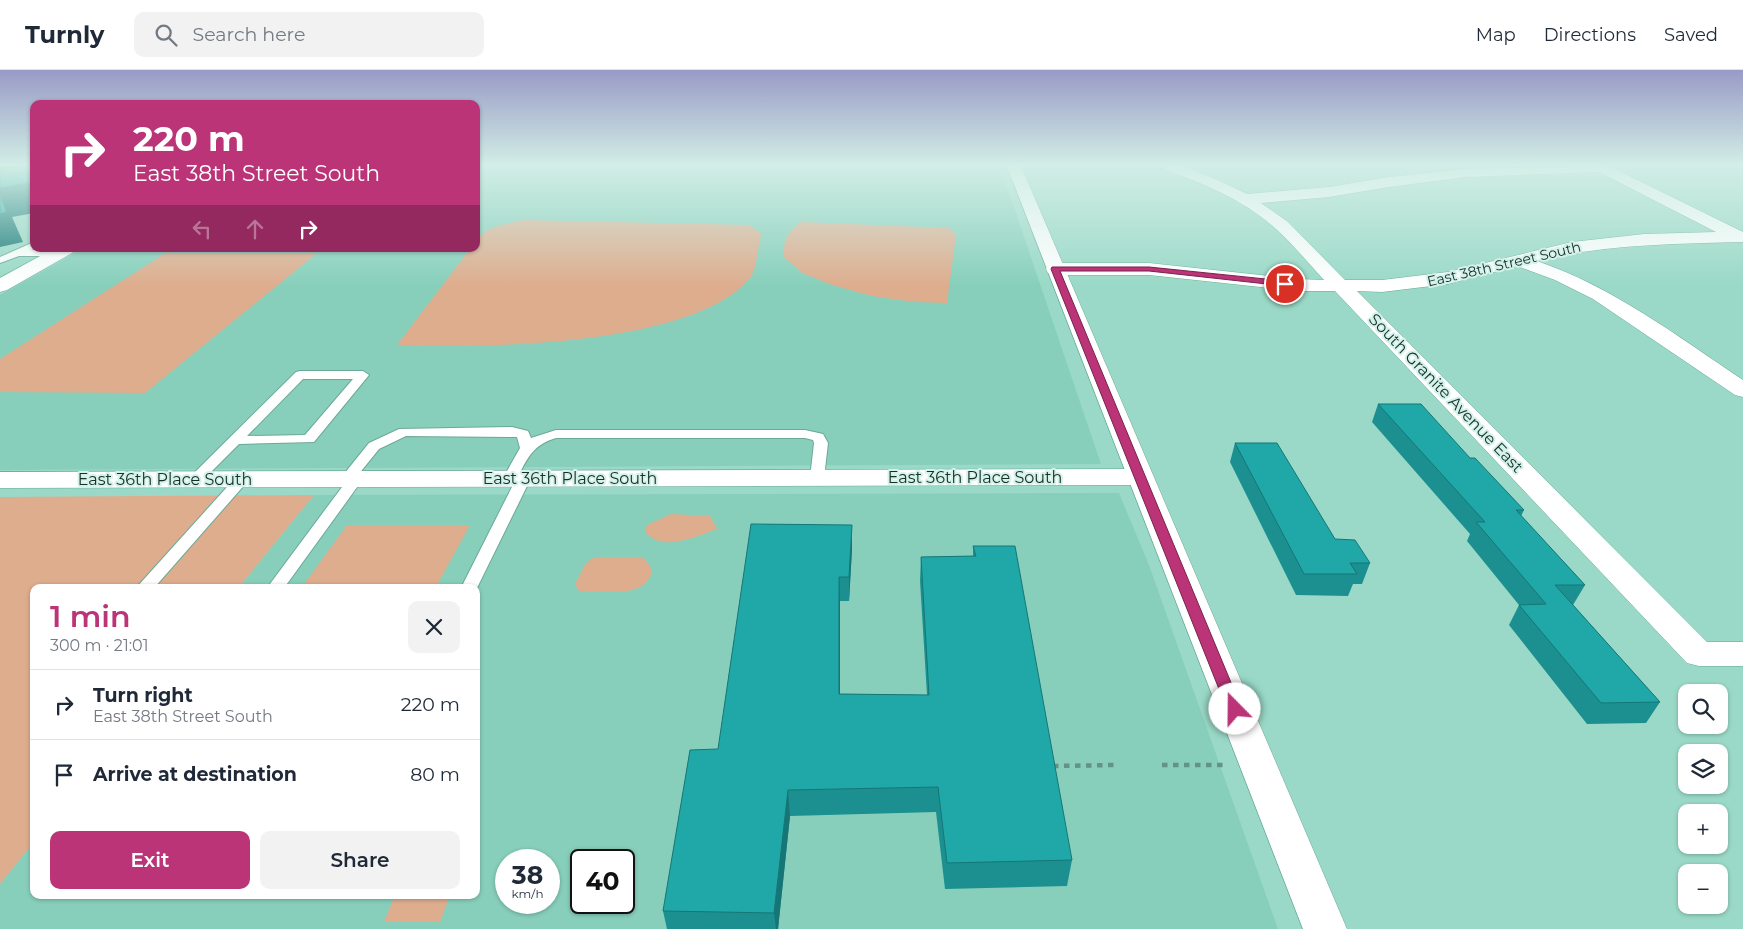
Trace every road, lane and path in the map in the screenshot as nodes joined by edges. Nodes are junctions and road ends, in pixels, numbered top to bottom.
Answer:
1 (1030, 206) edge
2 (1256, 206) edge
3 (1678, 206) edge
4 (1742, 238) edge
5 (30, 247) edge
6 (40, 252) edge
7 (60, 252) edge
8 (18, 253) junction
9 (0, 260) edge
10 (1518, 261) junction
11 (1055, 269) junction
12 (0, 286) edge
13 (1341, 286) junction
14 (1743, 390) edge
15 (235, 440) junction
16 (527, 447) junction
17 (1141, 477) junction
18 (517, 478) junction
19 (817, 478) junction
20 (196, 479) junction
21 (242, 479) junction
22 (352, 479) junction
23 (0, 480) edge
24 (148, 584) edge
25 (278, 584) edge
26 (471, 584) edge
27 (1743, 654) edge
28 (1115, 765) dead end
29 (1162, 765) dead end
30 (1228, 765) dead end
31 (1046, 766) edge
32 (1325, 929) edge

1 - 11 street
2 - 13 street, South Granite Avenue East
3 - 4 street
4 - 10 street, East 38th Street South
5 - 8 lane
6 - 8 lane
7 - 12 street
8 - 9 lane
10 - 13 street, East 38th Street South
10 - 14 street
11 - 13 street, East 38th Street South
11 - 17 street
13 - 27 street, South Granite Avenue East
15 - 15 lane
15 - 20 lane
16 - 18 lane
16 - 19 lane
16 - 22 lane
17 - 19 street, East 36th Place South
17 - 32 street
18 - 19 street, East 36th Place South
18 - 22 street, East 36th Place South
18 - 26 lane
20 - 21 street, East 36th Place South
20 - 23 street, East 36th Place South
21 - 22 street, East 36th Place South
21 - 24 lane
22 - 25 lane
28 - 31 path
29 - 30 path

